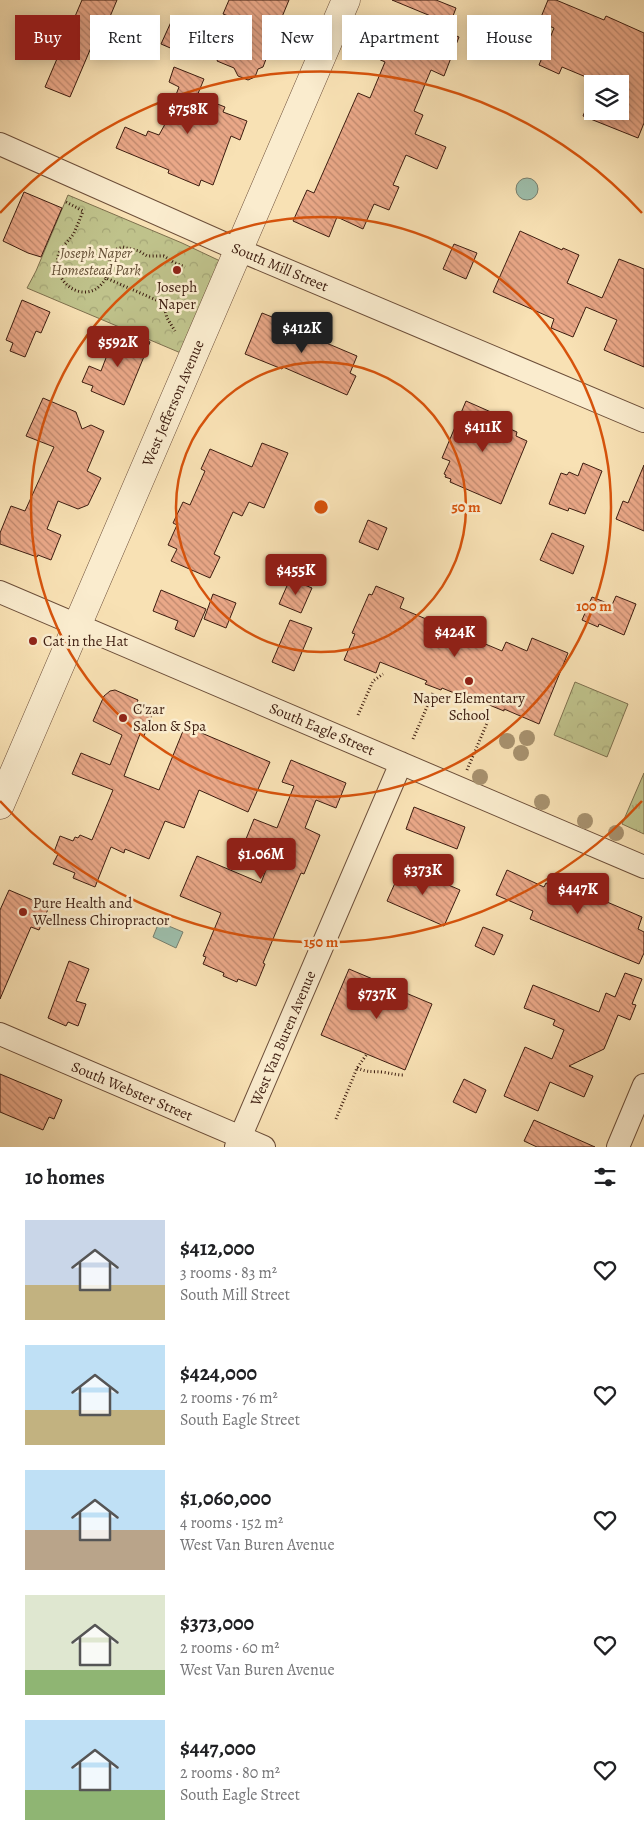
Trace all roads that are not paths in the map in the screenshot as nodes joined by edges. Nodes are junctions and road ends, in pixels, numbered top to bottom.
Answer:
1 (346, 0) edge
2 (0, 144) edge
3 (239, 250) junction
4 (644, 422) edge
5 (0, 592) edge
6 (78, 625) junction
7 (400, 763) junction
8 (0, 805) edge
9 (644, 867) edge
10 (0, 1034) edge
11 (644, 1085) edge
12 (238, 1142) edge
13 (264, 1147) edge
14 (618, 1147) edge

1 - 3 street, West Jefferson Avenue
2 - 3 street, South Mill Street
3 - 4 street, South Mill Street
3 - 6 street, West Jefferson Avenue
5 - 6 street, South Eagle Street
6 - 7 street, South Eagle Street
6 - 8 street, West Jefferson Avenue
7 - 9 street, South Eagle Street
7 - 12 street, West Van Buren Avenue
10 - 12 street, South Webster Street
11 - 14 street
12 - 13 street, South Webster Street

